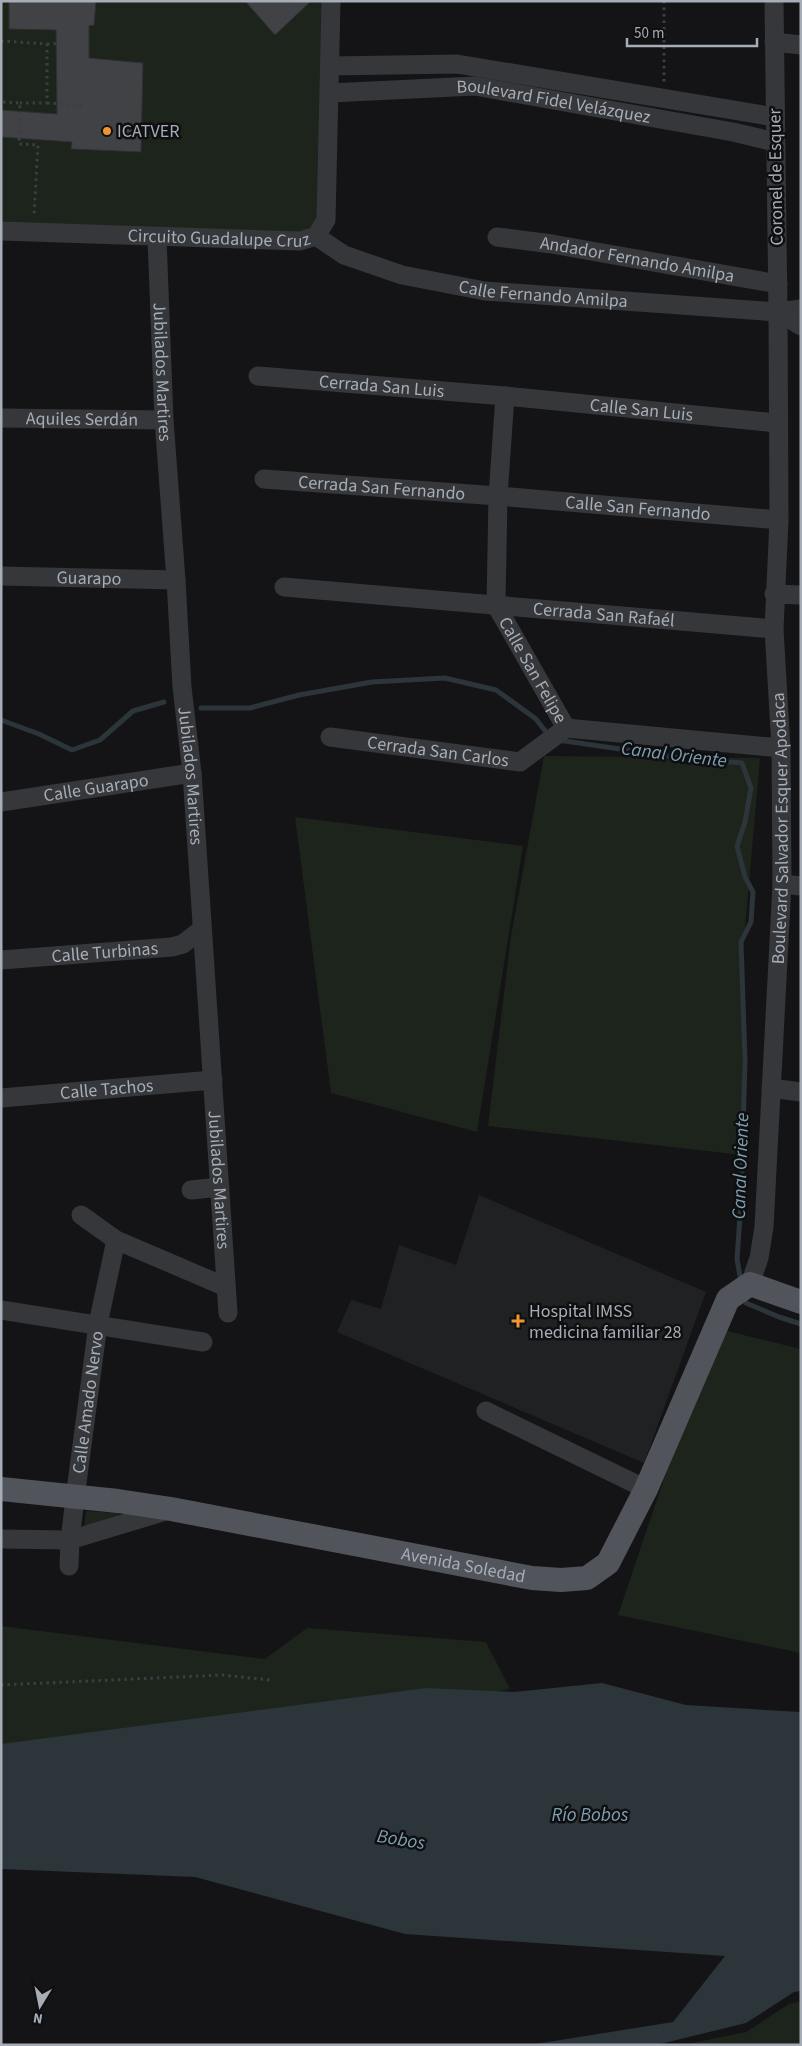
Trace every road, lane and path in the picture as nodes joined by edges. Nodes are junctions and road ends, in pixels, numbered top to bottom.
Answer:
1 (331, 1) edge
2 (664, 1) edge
3 (774, 1) edge
4 (1, 42) edge
5 (774, 42) junction
6 (67, 43) dead end
7 (47, 44) junction
8 (801, 45) edge
9 (330, 66) junction
10 (330, 93) junction
11 (664, 98) junction
12 (3, 102) dead end
13 (20, 102) junction
14 (47, 104) junction
15 (82, 105) dead end
16 (775, 117) junction
17 (775, 142) junction
18 (1, 231) edge
19 (33, 233) junction
20 (316, 236) junction
21 (497, 237) dead end
22 (157, 238) junction
23 (778, 284) junction
24 (801, 309) edge
25 (778, 312) junction
26 (801, 326) edge
27 (258, 376) dead end
28 (505, 396) junction
29 (1, 418) edge
30 (164, 420) junction
31 (777, 423) junction
32 (264, 479) dead end
33 (498, 496) junction
34 (779, 520) junction
35 (1, 576) edge
36 (176, 580) junction
37 (284, 587) dead end
38 (774, 594) junction
39 (801, 595) edge
40 (496, 605) junction
41 (774, 629) junction
42 (566, 728) junction
43 (330, 737) dead end
44 (781, 748) junction
45 (192, 773) junction
46 (1, 802) edge
47 (782, 884) junction
48 (801, 886) edge
49 (202, 929) junction
50 (1, 960) edge
51 (213, 1080) junction
52 (771, 1088) junction
53 (801, 1092) edge
54 (1, 1098) edge
55 (220, 1188) junction
56 (192, 1190) dead end
57 (81, 1215) dead end
58 (116, 1240) junction
59 (750, 1284) junction
60 (226, 1287) junction
61 (801, 1302) edge
62 (1, 1310) edge
63 (228, 1313) dead end
64 (98, 1324) junction
65 (203, 1342) dead end
66 (486, 1411) dead end
67 (1, 1489) edge
68 (646, 1489) junction
69 (75, 1498) junction
70 (171, 1510) junction
71 (1, 1539) edge
72 (70, 1540) junction
73 (69, 1566) dead end
74 (270, 1680) dead end
75 (1, 1685) edge

1 - 9 street, Circuito Guadalupe Cruz
2 - 11 path
3 - 5 street, Coronel de Esquer
4 - 7 path
5 - 8 street
5 - 16 street, Coronel de Esquer
6 - 7 path
7 - 14 path
9 - 10 street, Circuito Guadalupe Cruz
9 - 11 street, Boulevard Fidel Velázquez
10 - 17 street, Boulevard Fidel Velázquez
10 - 20 street, Circuito Guadalupe Cruz
11 - 16 street, Boulevard Fidel Velázquez
12 - 13 path
13 - 14 path
13 - 19 path
14 - 15 path
16 - 17 street, Coronel de Esquer
17 - 23 street, Coronel de Esquer
18 - 19 street, Circuito Guadalupe Cruz
19 - 22 street, Circuito Guadalupe Cruz
20 - 22 street, Circuito Guadalupe Cruz
20 - 25 street, Calle Fernando Amilpa
21 - 23 street, Andador Fernando Amilpa
22 - 30 street, Jubilados Martires
23 - 25 street, Coronel de Esquer
24 - 25 street, Calle Fernando Amilpa
25 - 26 street
25 - 31 street, Boulevard Salvador Esquer Apodaca
27 - 28 street, Cerrada San Luis
28 - 31 street, Calle San Luis
28 - 33 street, Calle San Felipe
29 - 30 street, Aquiles Serdán
30 - 36 street, Jubilados Martires
31 - 34 street, Boulevard Salvador Esquer Apodaca
32 - 33 street, Cerrada San Fernando
33 - 34 street, Calle San Fernando
33 - 40 street, Calle San Felipe
34 - 38 street, Boulevard Salvador Esquer Apodaca
35 - 36 street, Guarapo
36 - 45 street, Jubilados Martires
37 - 40 street, Cerrada San Rafaél
38 - 39 street
38 - 41 street, Boulevard Salvador Esquer Apodaca
40 - 41 street, Cerrada San Rafaél
40 - 42 street, Calle San Felipe
41 - 44 street, Boulevard Salvador Esquer Apodaca
42 - 43 street, Cerrada San Carlos
42 - 44 street, Calle San Felipe
44 - 47 street, Boulevard Salvador Esquer Apodaca
45 - 46 street, Calle Guarapo
45 - 49 street, Jubilados Martires
47 - 48 street
47 - 52 street, Boulevard Salvador Esquer Apodaca
49 - 50 street, Calle Turbinas
49 - 51 street, Jubilados Martires
51 - 54 street, Calle Tachos
51 - 55 street, Jubilados Martires
52 - 53 street
52 - 59 street, Boulevard Salvador Esquer Apodaca
55 - 56 street
55 - 60 street, Jubilados Martires
57 - 58 street
58 - 60 street
58 - 64 street, Calle Amado Nervo
59 - 61 main road
59 - 68 main road, Avenida Soledad
60 - 63 street, Jubilados Martires
62 - 64 street
64 - 65 street
64 - 69 street, Calle Amado Nervo
66 - 68 street
67 - 69 main road, Avenida Soledad
68 - 70 main road, Avenida Soledad
69 - 70 main road, Avenida Soledad
69 - 72 street, Calle Amado Nervo
70 - 72 street
71 - 72 street
72 - 73 street, Calle Amado Nervo
74 - 75 path

